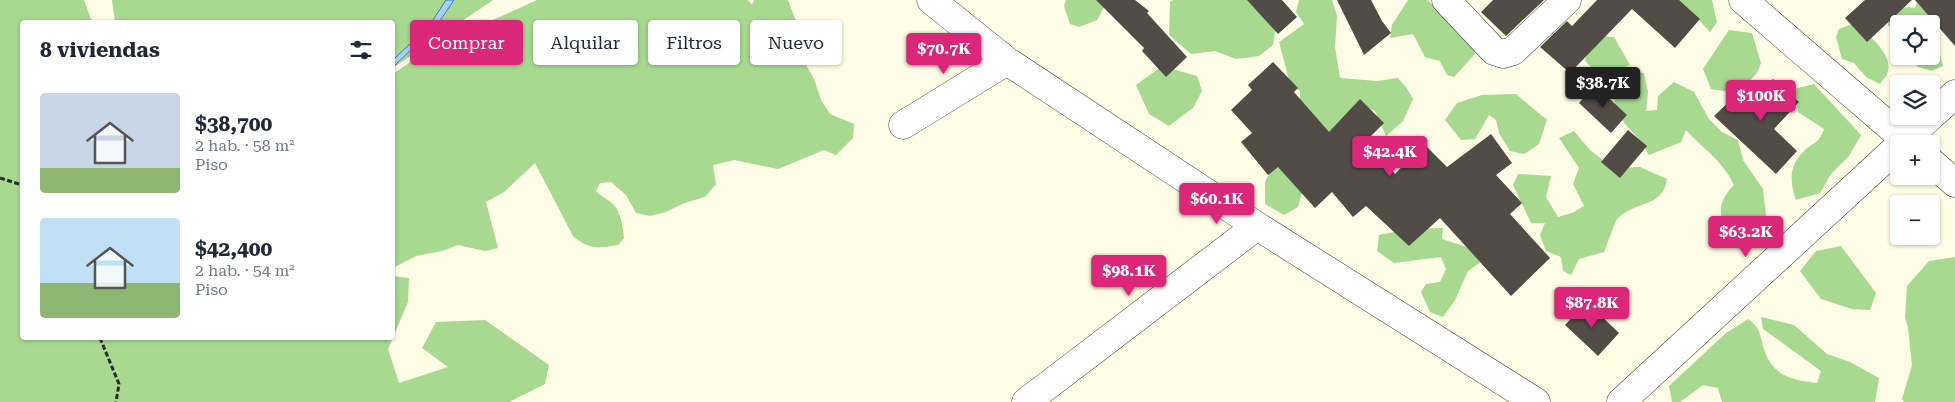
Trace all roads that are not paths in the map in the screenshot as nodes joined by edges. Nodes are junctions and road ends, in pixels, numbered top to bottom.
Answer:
1 (931, 0) edge
2 (1446, 0) edge
3 (1567, 0) edge
4 (1743, 0) edge
5 (1007, 61) junction
6 (1955, 94) edge
7 (1940, 108) edge
8 (903, 125) dead end
9 (1922, 125) edge
10 (1895, 135) edge
11 (1912, 135) edge
12 (1890, 156) edge
13 (1940, 170) edge
14 (1955, 182) edge
15 (1257, 226) junction
16 (1026, 402) edge
17 (1536, 402) edge
18 (1621, 402) edge

1 - 5 street
2 - 3 street
4 - 10 street
5 - 8 street
5 - 15 street
6 - 7 street
9 - 11 street
12 - 18 street
13 - 14 street
15 - 16 street
15 - 17 street

